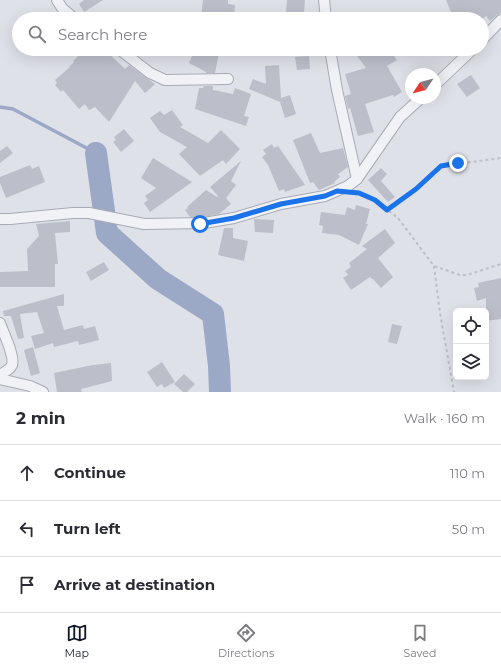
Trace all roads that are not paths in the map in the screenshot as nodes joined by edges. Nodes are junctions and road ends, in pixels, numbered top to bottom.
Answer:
1 (57, 0) edge
2 (324, 0) edge
3 (67, 12) edge
4 (325, 12) edge
5 (501, 20) edge
6 (489, 33) edge
7 (129, 56) edge
8 (331, 56) edge
9 (466, 56) edge
10 (228, 79) dead end
11 (441, 79) edge
12 (414, 104) edge
13 (357, 179) junction
14 (0, 219) edge
15 (0, 323) edge
16 (0, 375) edge
17 (0, 379) edge
18 (43, 392) edge

1 - 3 street
2 - 4 street
5 - 6 street
7 - 10 street
8 - 13 street
9 - 11 street
12 - 13 street
13 - 14 street
15 - 16 street
17 - 18 street

